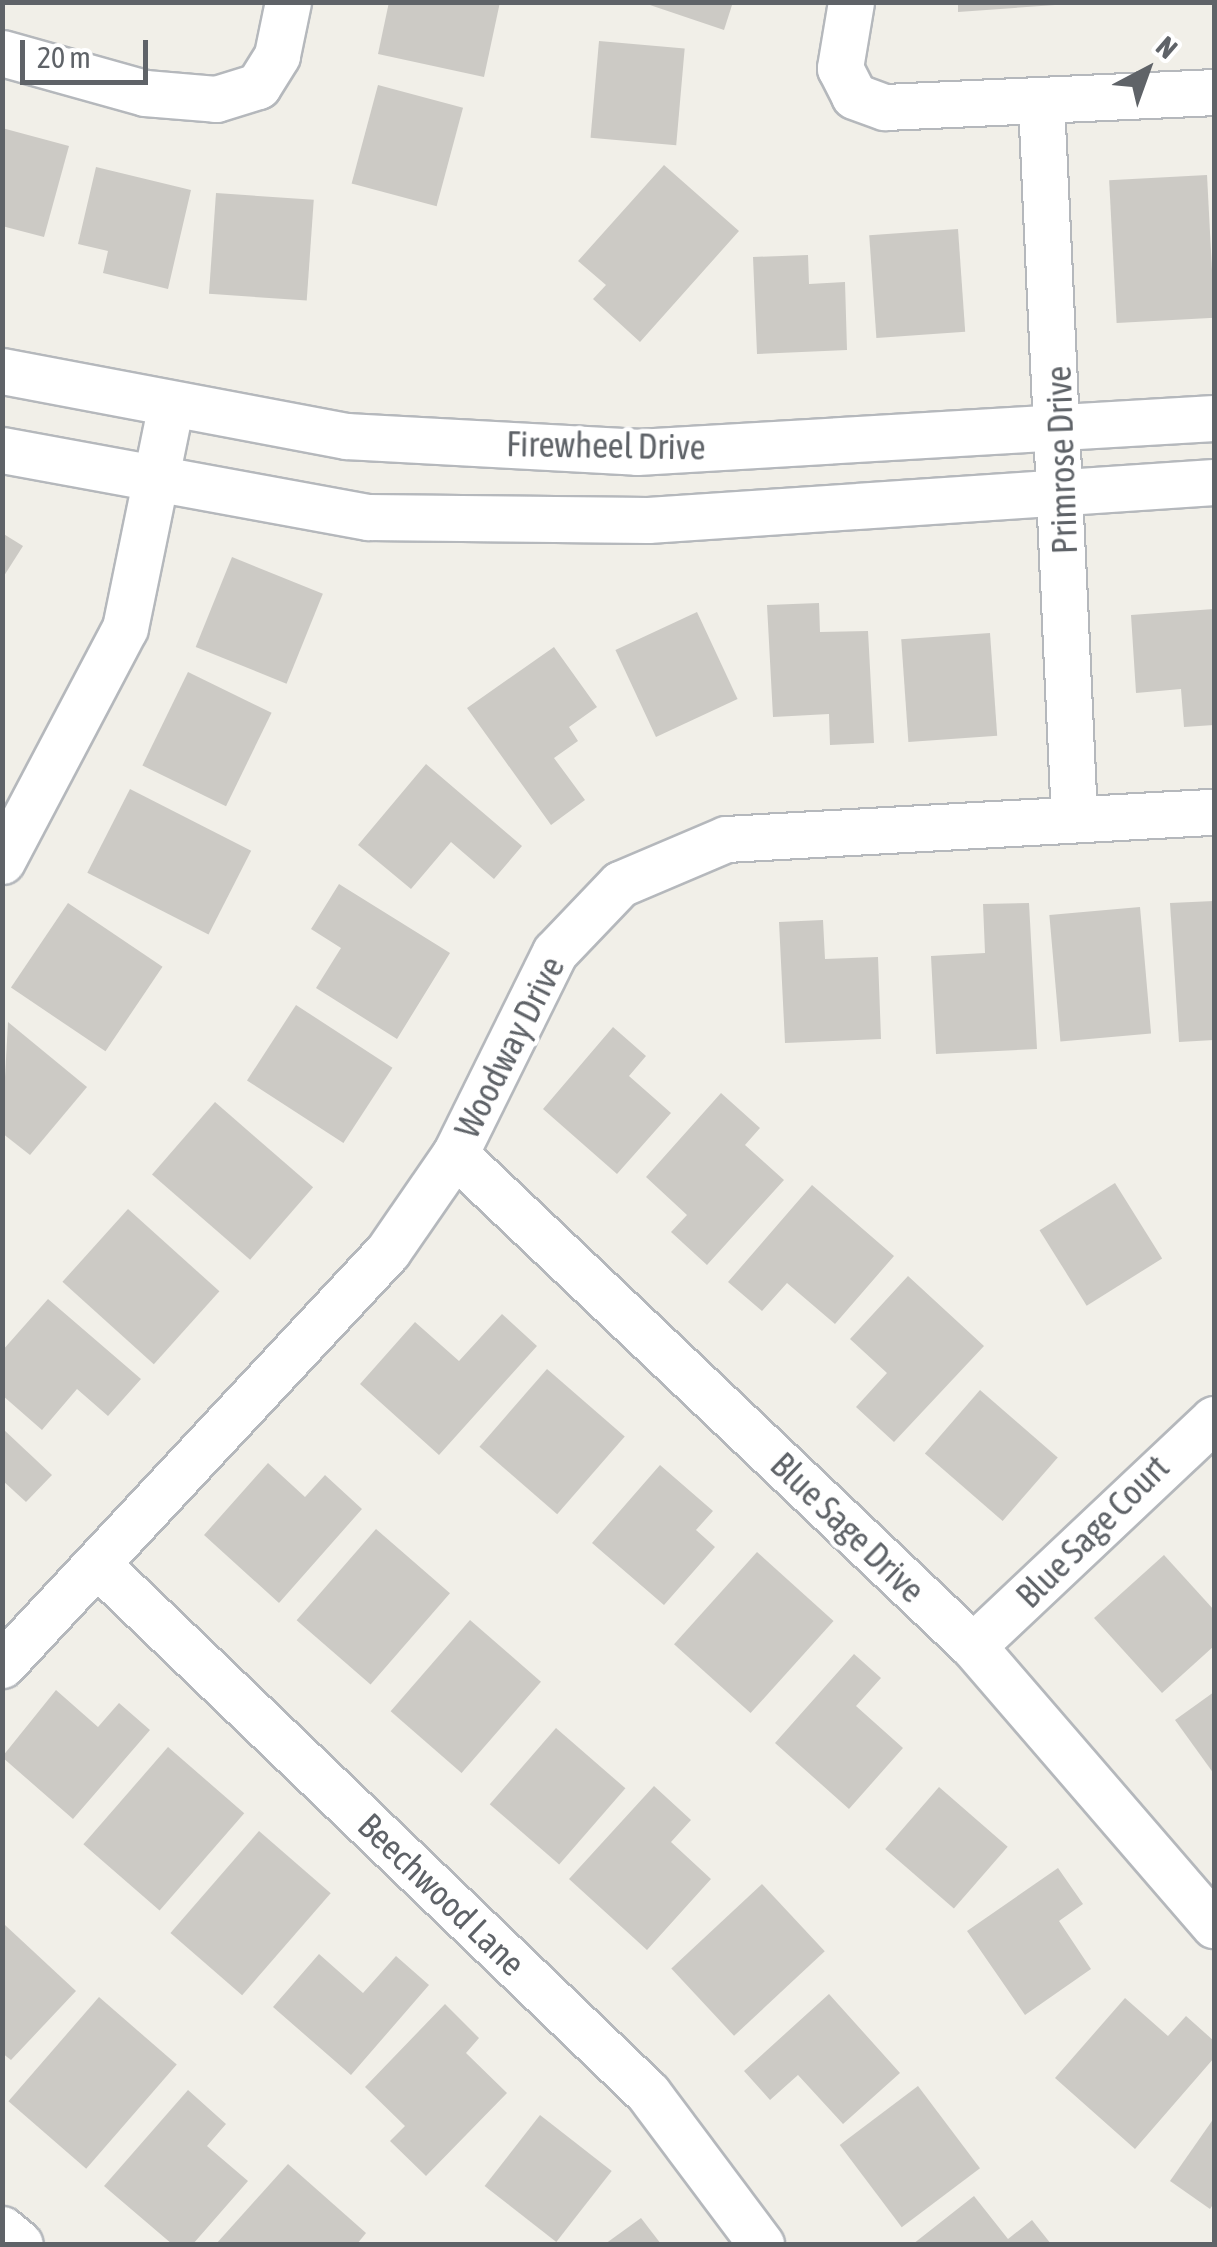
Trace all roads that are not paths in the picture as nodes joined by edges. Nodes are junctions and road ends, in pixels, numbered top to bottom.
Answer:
1 (288, 2) edge
2 (850, 2) edge
3 (2, 53) edge
4 (1214, 92) edge
5 (1041, 102) junction
6 (2, 370) edge
7 (170, 409) junction
8 (1214, 418) edge
9 (1060, 429) junction
10 (2, 450) edge
11 (1214, 482) edge
12 (157, 483) junction
13 (1062, 489) junction
14 (1214, 812) edge
15 (1074, 818) junction
16 (2, 861) edge
17 (455, 1154) junction
18 (1214, 1419) edge
19 (98, 1565) junction
20 (973, 1646) junction
21 (2, 1666) edge
22 (1214, 1925) edge
23 (2, 2228) edge
24 (20, 2244) edge
25 (760, 2244) edge

1 - 3 street
2 - 5 street
4 - 5 street
5 - 9 street, Primrose Drive
6 - 7 street, Firewheel Drive
7 - 9 street, Firewheel Drive
7 - 12 street
8 - 9 street, Firewheel Drive
9 - 13 street, Primrose Drive
10 - 12 street, Firewheel Drive
11 - 13 street, Firewheel Drive
12 - 13 street, Firewheel Drive
12 - 16 street
13 - 15 street, Primrose Drive
14 - 15 street, Woodway Drive
15 - 17 street, Woodway Drive
17 - 19 street, Woodway Drive
17 - 20 street, Blue Sage Drive
18 - 20 street, Blue Sage Court
19 - 21 street, Woodway Drive
19 - 25 street, Beechwood Lane
20 - 22 street, Blue Sage Drive
23 - 24 street

